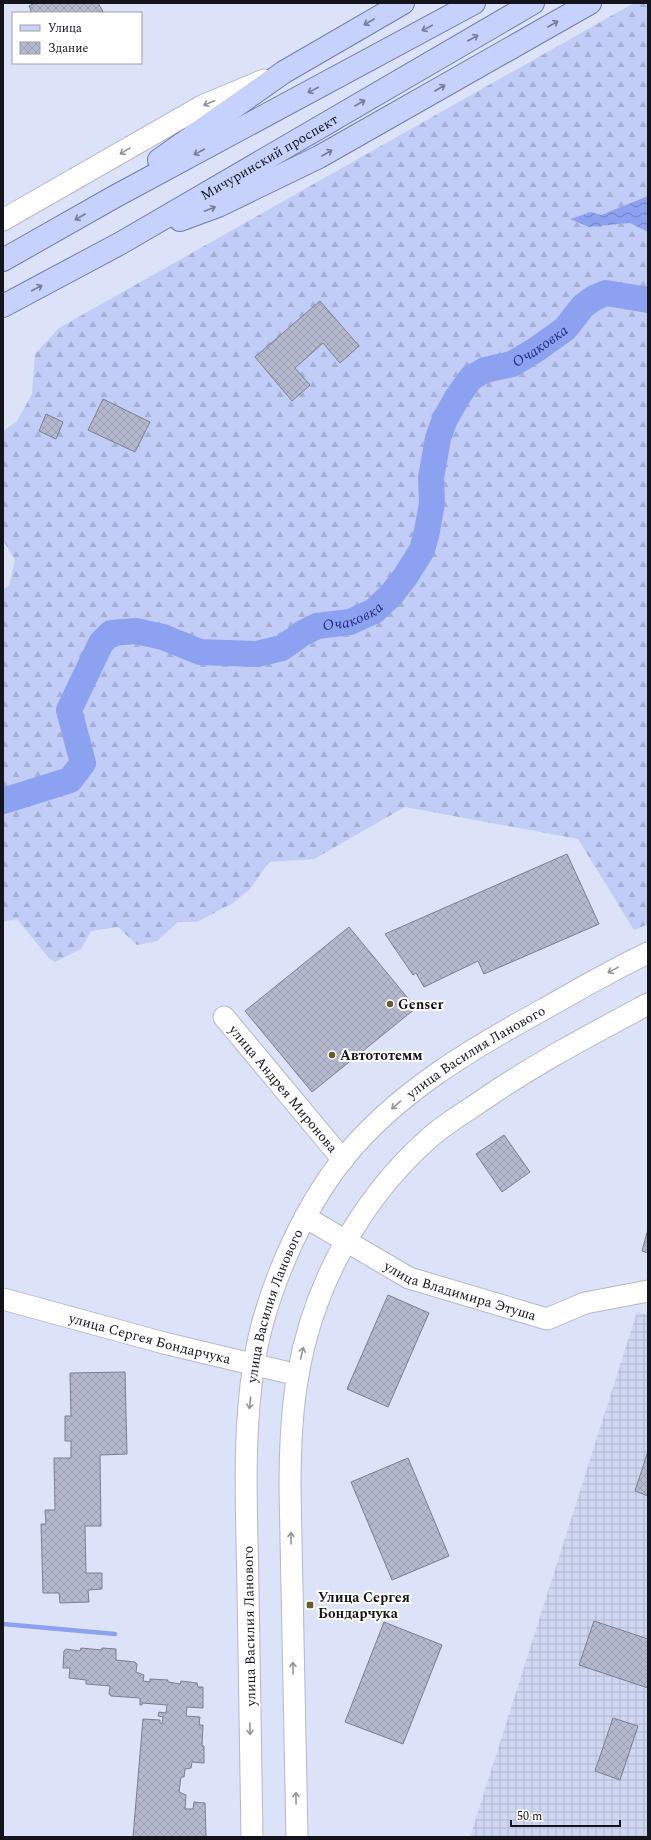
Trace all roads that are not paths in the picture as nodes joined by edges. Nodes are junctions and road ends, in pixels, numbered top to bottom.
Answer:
1 (402, 3) edge
2 (474, 3) edge
3 (532, 3) edge
4 (590, 3) edge
5 (284, 72) junction
6 (114, 197) junction
7 (3, 220) edge
8 (121, 243) junction
9 (3, 260) edge
10 (3, 306) edge
11 (648, 953) edge
12 (648, 1004) edge
13 (224, 1018) dead end
14 (343, 1160) junction
15 (306, 1217) junction
16 (346, 1241) junction
17 (648, 1291) edge
18 (3, 1300) edge
19 (254, 1364) junction
20 (298, 1375) junction
21 (252, 1837) edge
22 (297, 1837) edge

1 -> 5 main road
2 -> 6 main road
8 -> 3 main road, Мичуринский проспект
8 -> 4 main road
5 - 6 main road
5 -> 7 street
6 -> 9 main road
10 -> 8 main road, Мичуринский проспект
11 -> 14 street, улица Василия Ланового
12 - 16 street
13 - 14 street, улица Андрея Миронова
14 - 15 street, улица Василия Ланового
15 - 16 street, улица Владимира Этуша
15 - 19 street, улица Василия Ланового
16 - 17 street, улица Владимира Этуша
20 -> 16 street
18 - 19 street, улица Сергея Бондарчука
19 - 20 street, улица Сергея Бондарчука
19 -> 21 street, улица Василия Ланового
22 -> 20 street

